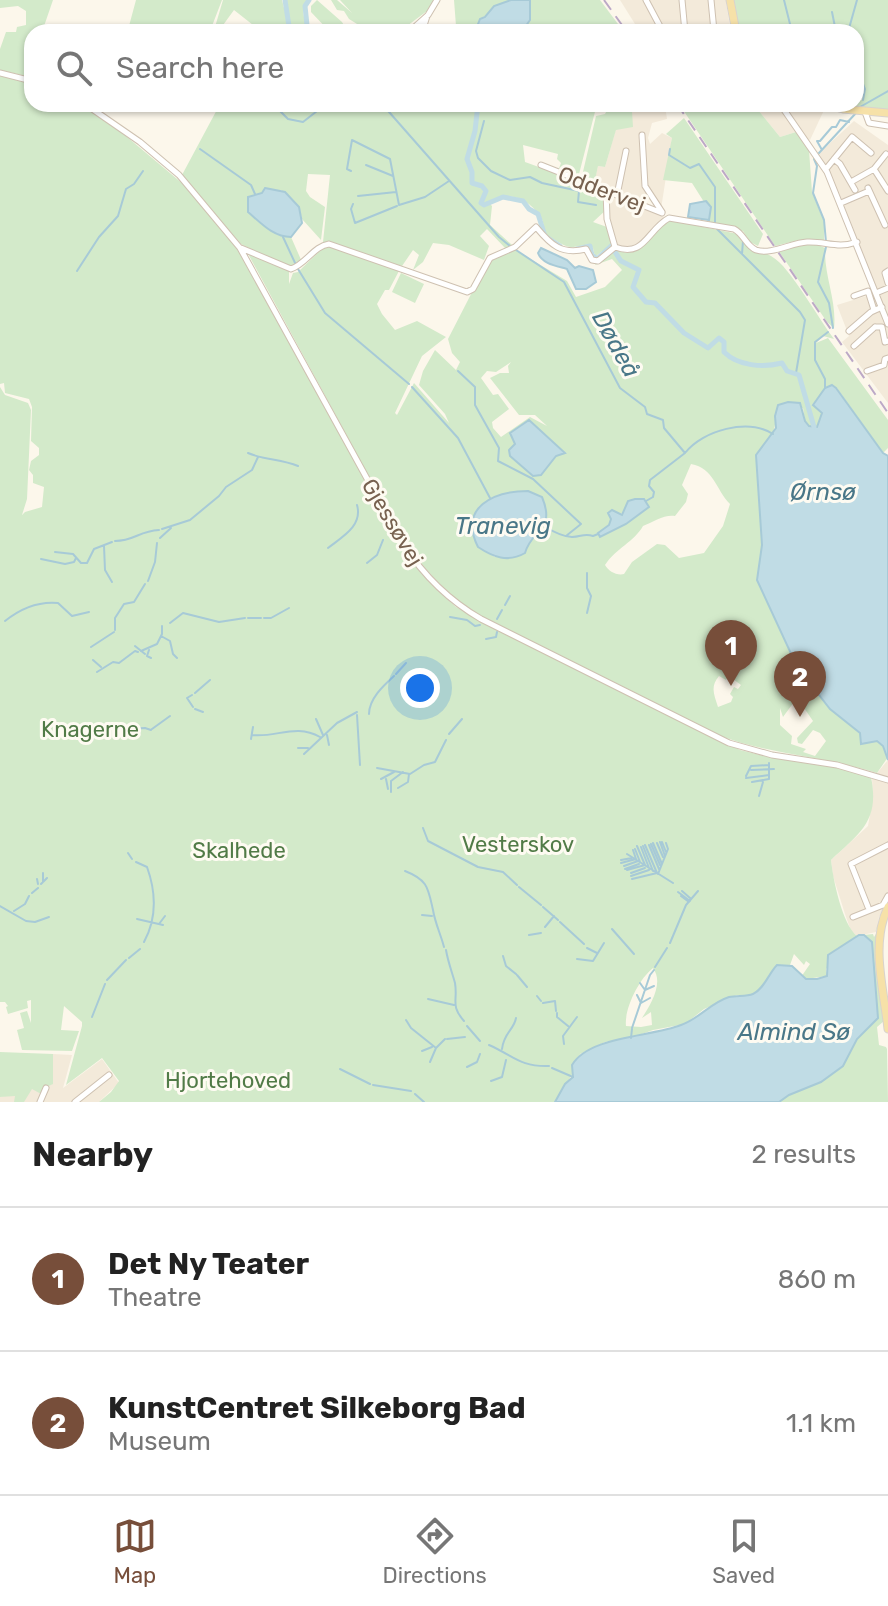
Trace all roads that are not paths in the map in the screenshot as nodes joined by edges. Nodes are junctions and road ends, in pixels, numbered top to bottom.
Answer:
1 (437, 0) edge
2 (646, 0) edge
3 (682, 0) edge
4 (711, 0) edge
5 (729, 0) edge
6 (428, 15) junction
7 (418, 24) edge
8 (425, 24) edge
9 (659, 24) edge
10 (684, 24) edge
11 (711, 24) edge
12 (733, 24) edge
13 (0, 73) edge
14 (24, 79) edge
15 (97, 112) edge
16 (786, 112) edge
17 (865, 112) joint
18 (888, 113) edge
19 (888, 126) edge
20 (642, 135) dead end
21 (626, 151) dead end
22 (863, 157) dead end
23 (834, 159) junction
24 (541, 165) dead end
25 (888, 167) edge
26 (826, 169) junction
27 (874, 169) junction
28 (851, 182) junction
29 (606, 190) junction
30 (855, 190) dead end
31 (888, 191) edge
32 (617, 195) junction
33 (841, 203) junction
34 (662, 213) junction
35 (669, 218) junction
36 (885, 225) dead end
37 (857, 242) junction
38 (240, 248) junction
39 (613, 248) junction
40 (888, 271) edge
41 (888, 286) edge
42 (876, 293) junction
43 (854, 296) dead end
44 (882, 307) junction
45 (874, 310) junction
46 (875, 319) dead end
47 (888, 324) edge
48 (875, 327) junction
49 (849, 331) dead end
50 (885, 342) edge
51 (854, 346) dead end
52 (888, 358) edge
53 (867, 371) dead end
54 (888, 780) edge
55 (888, 845) edge
56 (888, 896) edge
57 (868, 907) dead end
58 (888, 907) edge
59 (853, 917) dead end
60 (888, 1029) edge
61 (109, 1075) dead end
62 (46, 1088) dead end
63 (40, 1102) edge
64 (75, 1102) edge

1 - 6 street
2 - 9 street
3 - 10 street
4 - 11 street
5 - 12 main road
6 - 7 street
6 - 8 street
13 - 14 street
15 - 38 street, Gjessøvej
16 - 26 street
17 - 18 main road
17 - 19 street
20 - 34 street
21 - 32 street
22 - 23 street
23 - 26 street
23 - 28 street
24 - 29 street, Oddervej
25 - 27 street
26 - 33 street
27 - 28 street
27 - 31 street
28 - 30 street
29 - 32 street, Oddervej
29 - 39 street
32 - 34 street, Oddervej
33 - 36 street
33 - 37 street
34 - 35 street
35 - 37 street
35 - 39 street
37 - 42 street
38 - 39 street
38 - 54 street, Gjessøvej
40 - 41 street
41 - 42 street
42 - 44 street
43 - 45 street
44 - 45 street
44 - 47 street
45 - 49 street
46 - 48 street
48 - 50 street
48 - 51 street
52 - 53 street
55 - 57 street
56 - 59 street
58 - 60 main road
61 - 64 street
62 - 63 street

